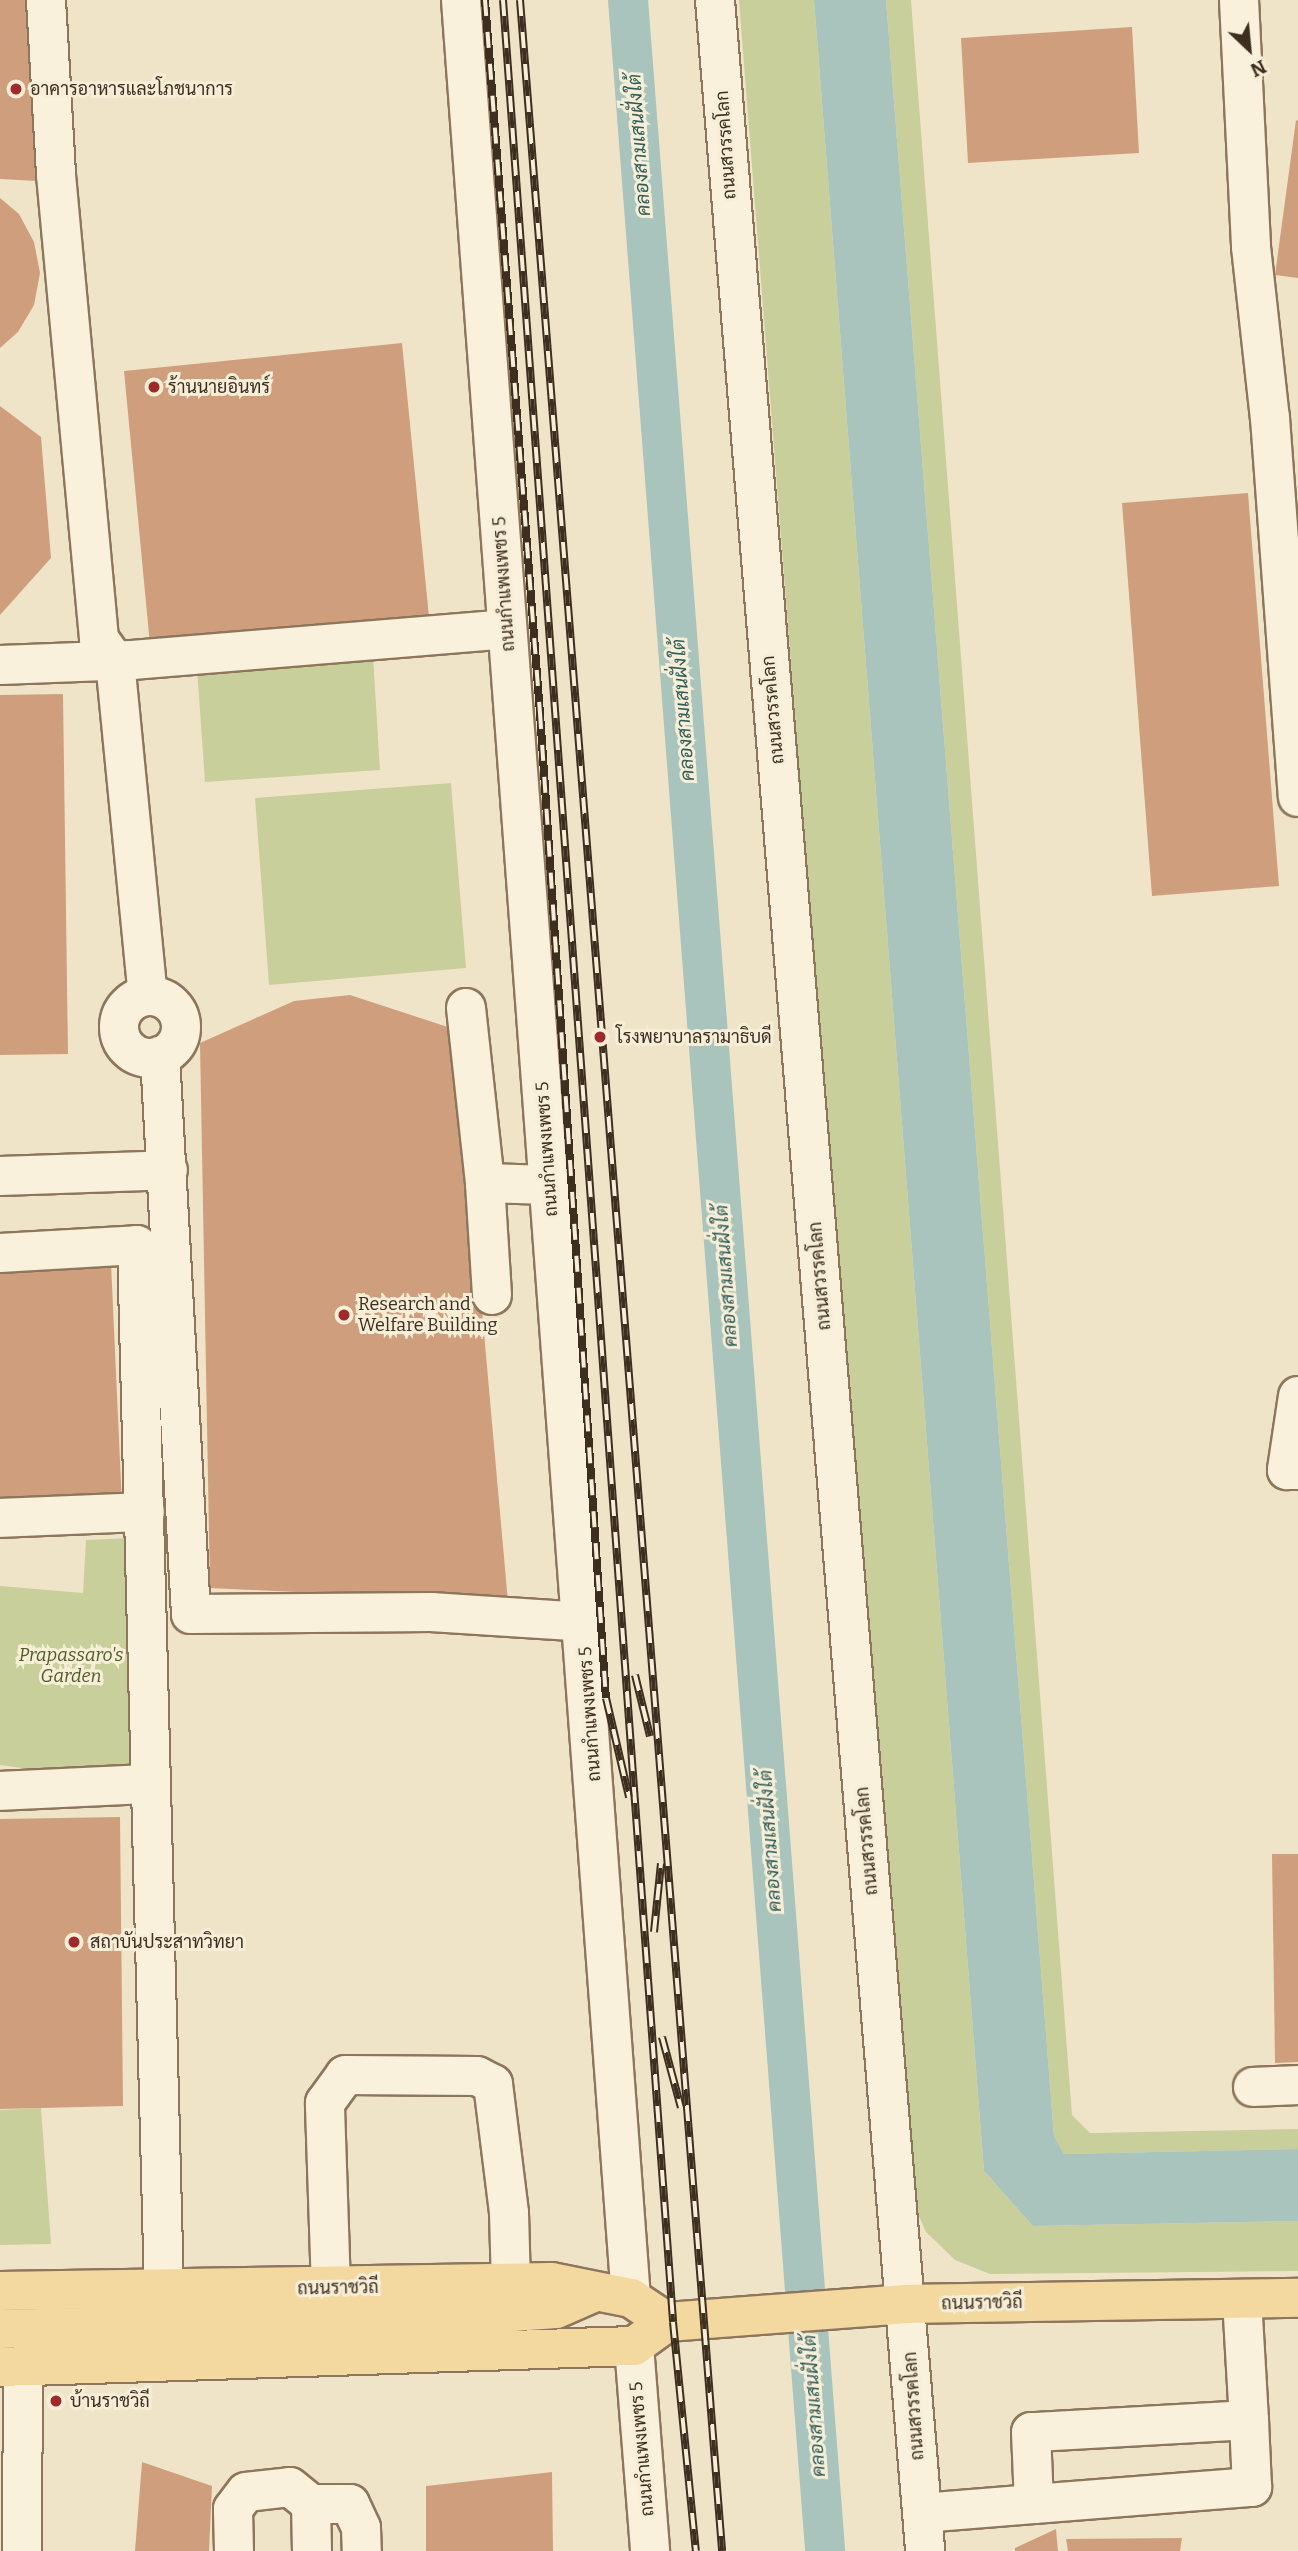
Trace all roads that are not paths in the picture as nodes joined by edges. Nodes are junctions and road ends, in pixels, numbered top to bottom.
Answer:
1 (46, 0) edge
2 (461, 0) edge
3 (715, 0) edge
4 (1239, 0) edge
5 (507, 629) junction
6 (115, 661) junction
7 (0, 665) edge
8 (1298, 797) edge
9 (466, 1008) dead end
10 (168, 1170) junction
11 (0, 1176) edge
12 (485, 1182) junction
13 (550, 1185) junction
14 (0, 1253) edge
15 (492, 1295) dead end
16 (1298, 1396) edge
17 (1298, 1470) edge
18 (145, 1511) junction
19 (0, 1518) edge
20 (583, 1622) junction
21 (149, 1784) junction
22 (0, 1791) edge
23 (1298, 2085) edge
24 (1253, 2087) dead end
25 (511, 2284) junction
26 (164, 2287) junction
27 (331, 2288) junction
28 (0, 2291) edge
29 (613, 2295) junction
30 (1298, 2298) edge
31 (1242, 2299) junction
32 (888, 2307) junction
33 (667, 2322) junction
34 (0, 2329) edge
35 (635, 2346) junction
36 (12, 2367) edge
37 (1249, 2420) junction
38 (311, 2504) junction
39 (1034, 2504) junction
40 (922, 2513) junction
41 (14, 2535) edge
42 (234, 2551) edge
43 (312, 2551) edge
44 (362, 2551) edge
45 (650, 2551) edge
46 (925, 2551) edge

1 - 6 street
2 - 5 street, ถนนกำแพงเพชร 5
3 - 32 street, ถนนสวรรคโลก
4 - 8 street
5 - 6 street
5 - 13 street, ถนนกำแพงเพชร 5
6 - 7 street
6 - 10 street
9 - 12 street
10 - 11 street
10 - 20 street
12 - 13 street
12 - 15 street
13 - 20 street, ถนนกำแพงเพชร 5
14 - 18 street
16 - 17 street
18 - 19 street
18 - 21 street
20 - 29 street, ถนนกำแพงเพชร 5
21 - 22 street
21 - 26 street
23 - 24 street
25 - 27 main road, ถนนราชวิถี
25 - 27 street
25 - 29 main road, ถนนราชวิถี
26 - 27 main road, ถนนราชวิถี
26 - 28 main road, ถนนราชวิถี
29 - 33 main road, ถนนราชวิถี
29 - 34 main road
30 - 31 main road, ถนนราชวิถี
31 - 32 main road, ถนนราชวิถี
31 - 37 street
32 - 33 main road, ถนนราชวิถี
32 - 40 street, ถนนสวรรคโลก
33 - 35 main road
35 - 36 main road
35 - 45 street, ถนนกำแพงเพชร 5
36 - 41 street
37 - 39 street
37 - 39 street
38 - 42 street
38 - 43 street
38 - 44 street
39 - 40 street
40 - 46 street, ถนนสวรรคโลก

